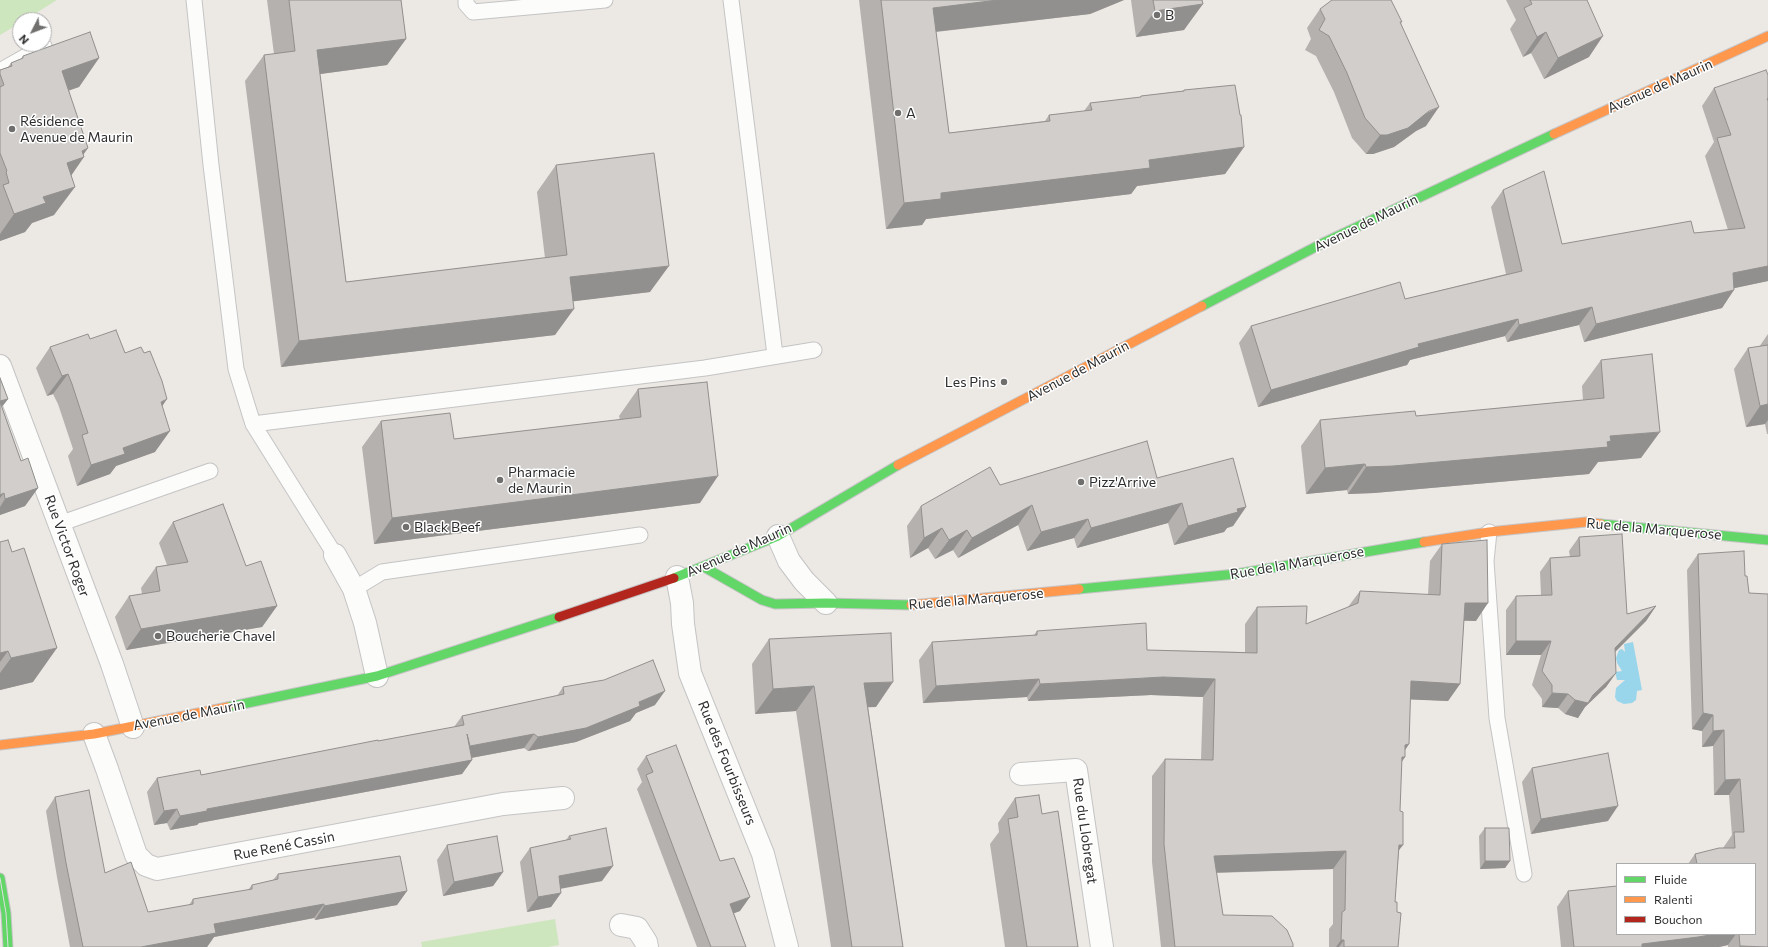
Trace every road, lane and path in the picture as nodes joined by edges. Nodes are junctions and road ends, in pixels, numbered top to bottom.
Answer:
1 (194, 0) edge
2 (466, 0) edge
3 (605, 0) edge
4 (731, 0) edge
5 (1768, 36) edge
6 (33, 52) edge
7 (0, 71) edge
8 (814, 350) dead end
9 (775, 355) junction
10 (0, 366) edge
11 (253, 424) junction
12 (210, 471) dead end
13 (59, 524) junction
14 (1489, 532) junction
15 (640, 535) dead end
16 (778, 536) junction
17 (1768, 540) edge
18 (335, 555) joint
19 (704, 567) junction
20 (677, 577) junction
21 (354, 589) junction
22 (826, 603) junction
23 (377, 676) junction
24 (133, 727) junction
25 (94, 734) junction
26 (0, 745) edge
27 (1021, 774) dead end
28 (563, 798) dead end
29 (1524, 874) dead end
30 (0, 878) edge
31 (621, 925) dead end
32 (8, 947) edge
33 (647, 947) edge
34 (787, 947) edge
35 (1102, 947) edge

1 - 11 lane
2 - 3 lane
4 - 9 lane
5 - 16 street, Avenue de Maurin
6 - 7 lane
8 - 9 lane
9 - 11 lane
10 - 13 street, Rue Victor Roger
11 - 18 lane
12 - 13 lane
13 - 24 street, Rue Victor Roger
14 - 17 street, Rue de la Marquerose
14 - 22 street, Rue de la Marquerose
14 - 29 lane
15 - 21 lane
16 - 19 street, Avenue de Maurin
16 - 22 street
18 - 21 street
19 - 20 street, Avenue de Maurin
19 - 22 street, Rue de la Marquerose
20 - 23 street, Avenue de Maurin
20 - 34 street, Rue des Fourbisseurs
21 - 23 street
23 - 24 street, Avenue de Maurin
24 - 25 street, Avenue de Maurin
25 - 26 street, Avenue de Maurin
25 - 28 street, Rue René Cassin
27 - 35 street, Rue du Llobregat
30 - 32 street
31 - 33 street

